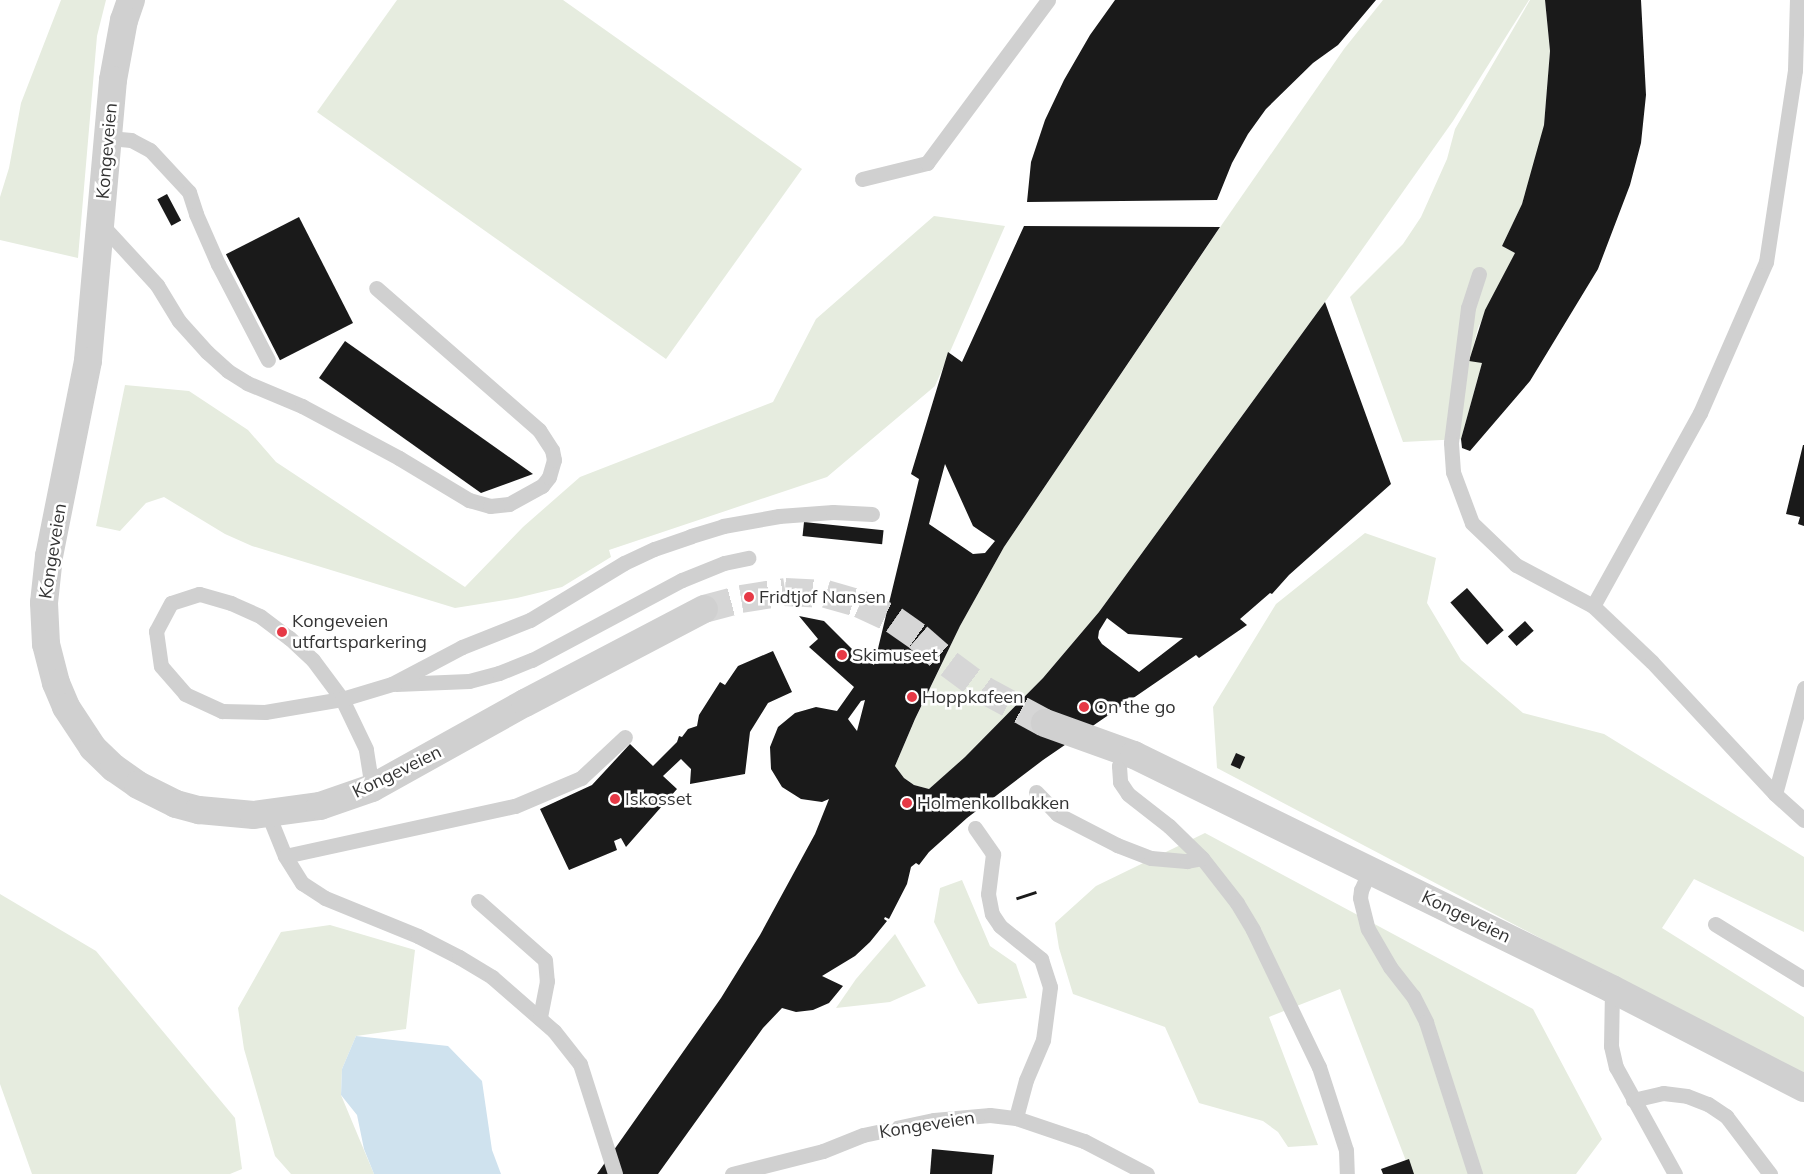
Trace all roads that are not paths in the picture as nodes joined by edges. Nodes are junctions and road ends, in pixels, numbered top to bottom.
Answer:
1 (131, 0) edge
2 (1048, 0) edge
3 (1797, 0) edge
4 (109, 138) junction
5 (862, 179) dead end
6 (101, 224) junction
7 (1479, 274) dead end
8 (376, 288) dead end
9 (268, 360) dead end
10 (872, 514) dead end
11 (748, 558) dead end
12 (1593, 606) junction
13 (704, 609) tunnel mouth
14 (392, 684) junction
15 (1804, 688) edge
16 (342, 699) junction
17 (1045, 723) tunnel mouth
18 (625, 736) dead end
19 (1125, 751) junction
20 (372, 788) junction
21 (1036, 792) dead end
22 (1775, 794) junction
23 (268, 814) junction
24 (1804, 820) edge
25 (976, 828) dead end
26 (285, 856) junction
27 (1202, 858) junction
28 (1370, 870) junction
29 (478, 901) dead end
30 (1715, 924) dead end
31 (1804, 979) edge
32 (1612, 989) junction
33 (540, 1018) junction
34 (1804, 1088) edge
35 (1633, 1100) junction
36 (1016, 1118) junction
37 (615, 1174) edge
38 (732, 1174) edge
39 (1147, 1174) edge
40 (1347, 1174) edge
41 (1475, 1174) edge
42 (1675, 1174) edge
43 (1770, 1174) edge

1 - 4 street, Kongeveien
2 - 5 lane
3 - 12 lane
4 - 6 street, Kongeveien
4 - 9 lane
6 - 8 lane
6 - 23 street, Kongeveien
7 - 12 lane
10 - 14 lane
11 - 14 lane
12 - 22 lane
13 - 20 street, Kongeveien
14 - 16 lane
15 - 22 lane
16 - 16 lane
16 - 20 lane
17 - 19 street, Kongeveien
18 - 26 lane
19 - 27 lane
19 - 28 street, Kongeveien
20 - 23 street, Kongeveien
21 - 27 lane
22 - 24 lane
23 - 26 lane
25 - 36 lane
26 - 33 lane
27 - 40 lane
28 - 32 street, Kongeveien
28 - 41 lane
29 - 33 lane
30 - 31 lane
32 - 34 street, Kongeveien
32 - 35 lane
33 - 37 lane
35 - 42 lane
35 - 43 lane
36 - 38 lane, Kongeveien
36 - 39 lane, Kongeveien

